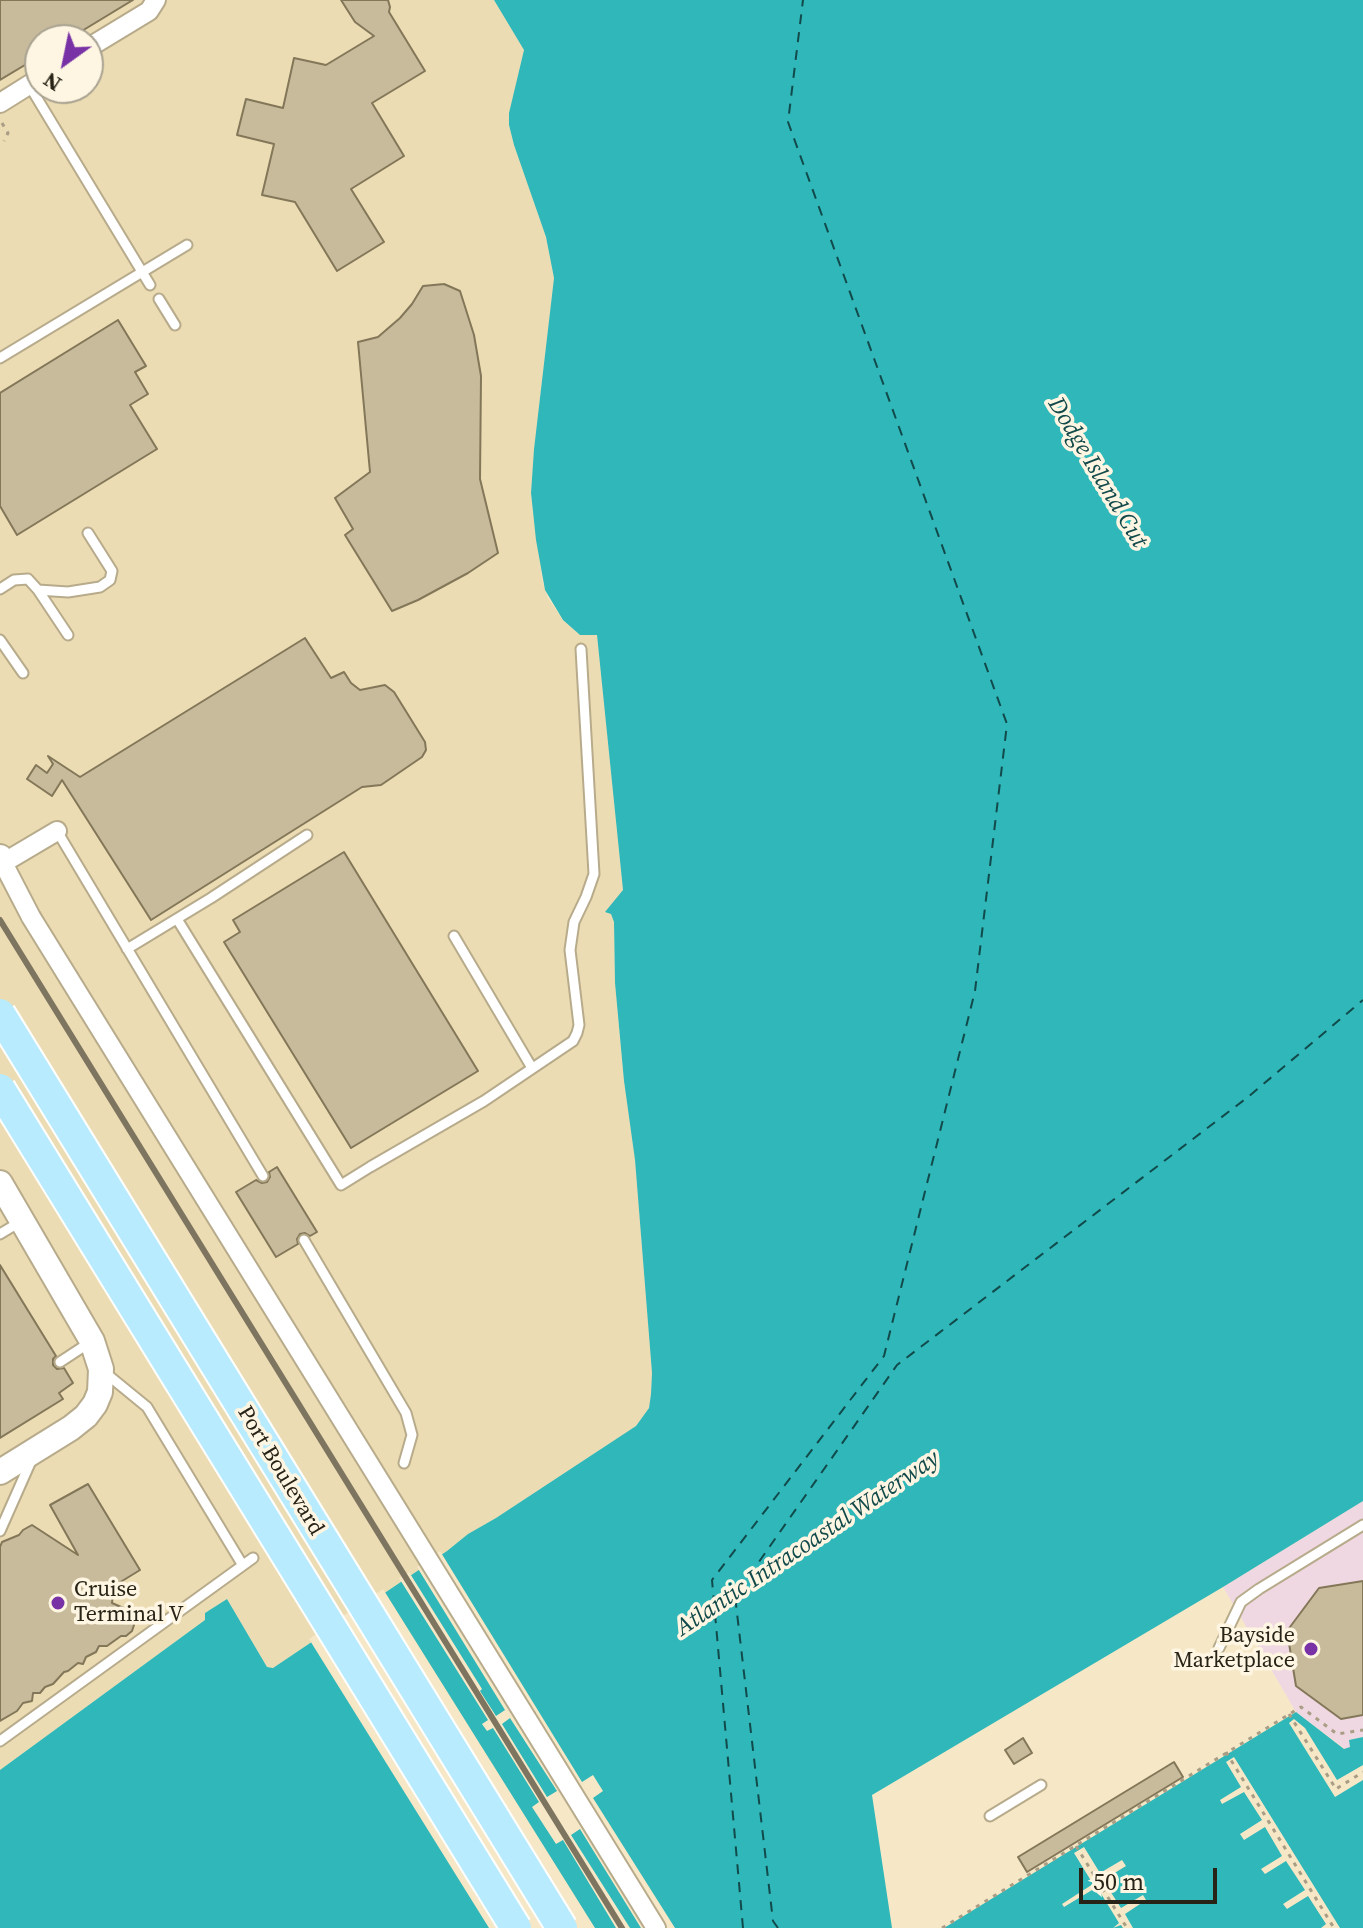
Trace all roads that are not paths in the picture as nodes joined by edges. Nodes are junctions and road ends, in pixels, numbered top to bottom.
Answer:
1 (156, 0) edge
2 (104, 38) edge
3 (24, 88) edge
4 (0, 103) edge
5 (47, 104) edge
6 (187, 245) dead end
7 (142, 272) junction
8 (150, 285) dead end
9 (159, 299) dead end
10 (175, 325) dead end
11 (0, 358) edge
12 (88, 533) dead end
13 (0, 589) edge
14 (38, 590) junction
15 (68, 635) dead end
16 (0, 640) edge
17 (581, 649) dead end
18 (23, 673) dead end
19 (57, 831) joint
20 (307, 835) dead end
21 (1, 861) edge
22 (177, 919) junction
23 (454, 936) dead end
24 (127, 949) junction
25 (0, 1014) edge
26 (532, 1068) junction
27 (0, 1089) edge
28 (263, 1176) dead end
29 (0, 1183) edge
30 (23, 1220) junction
31 (0, 1234) edge
32 (304, 1240) dead end
33 (92, 1341) junction
34 (60, 1362) dead end
35 (101, 1369) junction
36 (34, 1451) junction
37 (404, 1463) dead end
38 (0, 1472) edge
39 (1363, 1525) edge
40 (0, 1531) edge
41 (253, 1558) dead end
42 (242, 1564) junction
43 (1219, 1648) dead end
44 (0, 1741) edge
45 (1041, 1785) dead end
46 (990, 1816) dead end
47 (516, 1928) edge
48 (562, 1928) edge
49 (656, 1928) edge

1 - 2 street
3 - 4 street
5 - 7 lane
6 - 7 lane
7 - 8 lane
7 - 11 lane
9 - 10 lane
12 - 14 lane
13 - 14 lane
14 - 15 lane
16 - 18 lane
17 - 26 lane
19 - 21 street
19 - 24 lane
20 - 22 lane
21 - 49 street, bridge
22 - 24 lane
22 - 26 lane
23 - 26 lane
24 - 28 lane
25 - 48 main road, Port Boulevard, bridge
27 - 47 main road, Port Boulevard, bridge
29 - 30 street
30 - 31 lane
30 - 33 street
32 - 37 lane
33 - 34 lane
33 - 35 street
35 - 36 street
35 - 42 lane
36 - 38 street
36 - 40 lane
39 - 43 lane
41 - 42 lane
42 - 44 lane
45 - 46 lane

